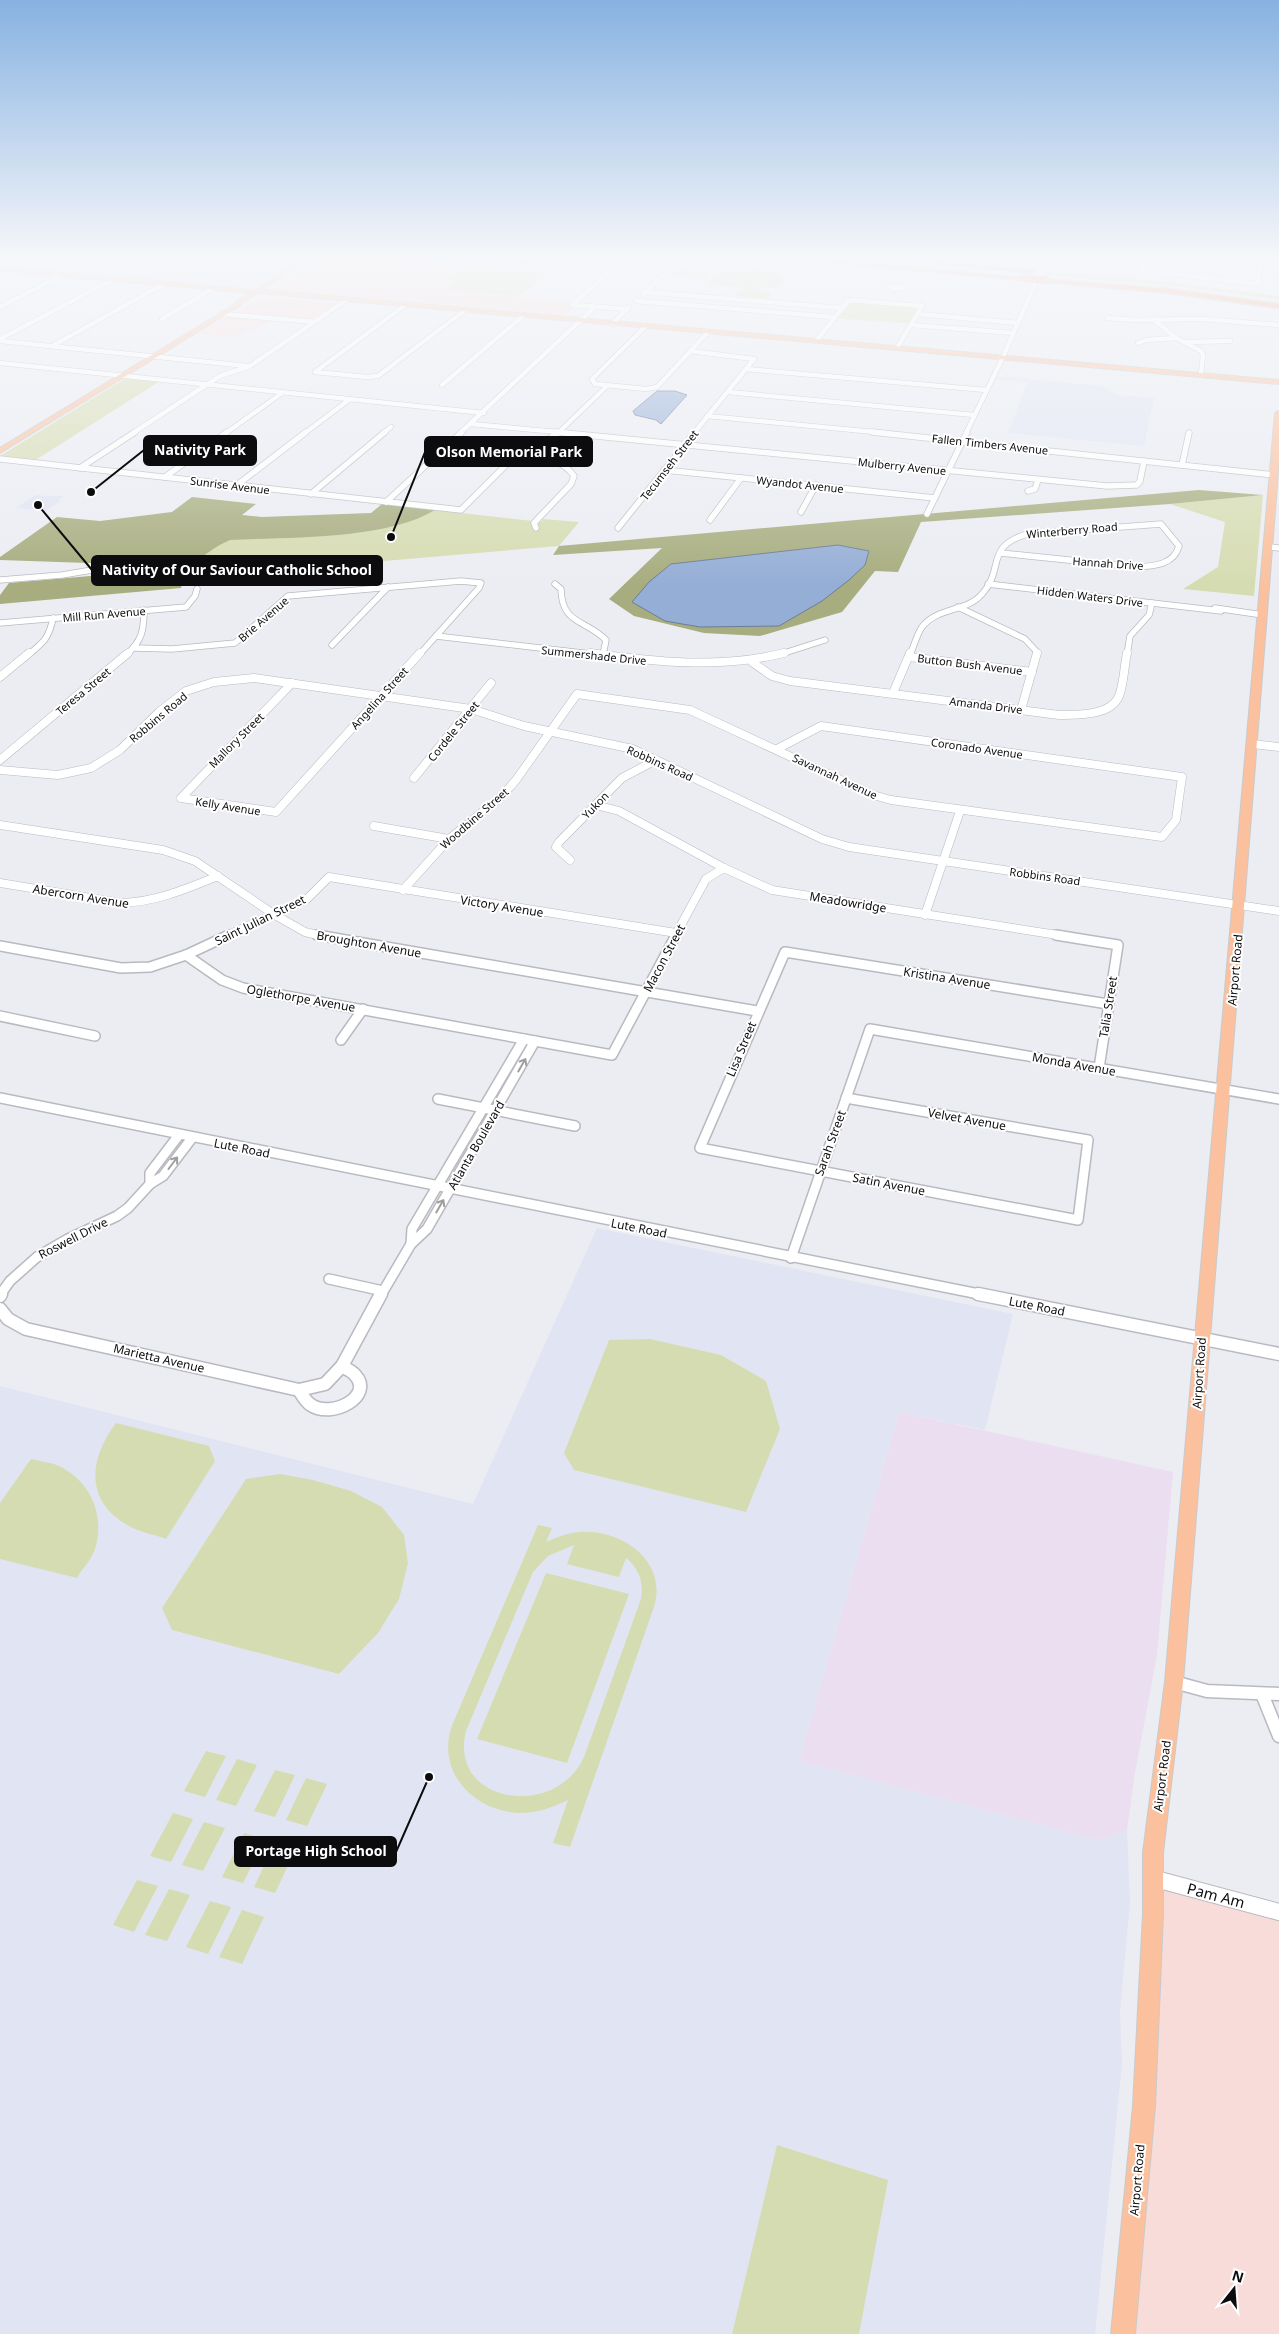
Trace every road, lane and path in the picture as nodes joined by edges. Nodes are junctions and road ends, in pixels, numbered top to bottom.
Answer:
1 (50, 368) edge
2 (134, 368) edge
3 (244, 368) edge
4 (321, 368) edge
5 (391, 368) edge
6 (462, 368) edge
7 (533, 368) edge
8 (603, 368) edge
9 (674, 368) edge
10 (997, 368) edge
11 (1123, 368) edge
12 (1202, 368) edge
13 (746, 369) joint
14 (123, 375) junction
15 (1201, 375) junction
16 (1279, 382) edge
17 (442, 385) dead end
18 (608, 385) junction
19 (207, 386) junction
20 (986, 390) junction
21 (728, 392) junction
22 (282, 393) junction
23 (350, 400) junction
24 (484, 413) junction
25 (1279, 413) edge
26 (974, 415) junction
27 (707, 416) junction
28 (473, 422) junction
29 (391, 427) dead end
30 (564, 430) junction
31 (1278, 430) edge
32 (557, 433) junction
33 (1189, 433) dead end
34 (642, 440) junction
35 (963, 441) junction
36 (685, 445) junction
37 (0, 451) edge
38 (520, 454) junction
39 (0, 459) edge
40 (1144, 461) junction
41 (1182, 465) junction
42 (80, 468) junction
43 (664, 470) junction
44 (949, 470) junction
45 (1274, 475) junction
46 (165, 477) junction
47 (741, 478) junction
48 (1038, 480) junction
49 (237, 485) junction
50 (816, 485) junction
51 (1028, 491) dead end
52 (1276, 493) edge
53 (310, 494) junction
54 (935, 498) junction
55 (386, 502) junction
56 (801, 512) dead end
57 (927, 514) dead end
58 (710, 520) dead end
59 (1161, 524) joint
60 (536, 528) dead end
61 (618, 528) dead end
62 (1274, 547) edge
63 (1000, 553) junction
64 (92, 570) dead end
65 (0, 580) edge
66 (481, 583) joint
67 (555, 584) dead end
68 (988, 584) junction
69 (388, 587) junction
70 (197, 589) dead end
71 (1152, 603) junction
72 (958, 607) junction
73 (144, 610) junction
74 (1263, 616) junction
75 (53, 618) junction
76 (0, 623) edge
77 (436, 636) junction
78 (825, 640) dead end
79 (332, 645) dead end
80 (134, 648) junction
81 (603, 655) junction
82 (909, 657) junction
83 (752, 662) junction
84 (1032, 672) junction
85 (0, 676) edge
86 (491, 683) dead end
87 (292, 684) junction
88 (893, 693) junction
89 (577, 694) joint
90 (381, 696) junction
91 (471, 709) junction
92 (1021, 710) junction
93 (548, 732) junction
94 (1253, 744) junction
95 (1279, 747) edge
96 (778, 750) junction
97 (0, 760) edge
98 (656, 760) junction
99 (0, 770) edge
100 (414, 778) dead end
101 (181, 798) joint
102 (596, 805) junction
103 (960, 810) junction
104 (276, 812) joint
105 (0, 825) edge
106 (374, 826) dead end
107 (1162, 837) joint
108 (449, 838) junction
109 (570, 860) dead end
110 (941, 861) junction
111 (724, 868) junction
112 (218, 876) junction
113 (329, 877) joint
114 (0, 883) edge
115 (403, 890) junction
116 (1240, 904) junction
117 (1279, 911) edge
118 (274, 915) junction
119 (925, 915) junction
120 (676, 933) junction
121 (1118, 945) joint
122 (0, 946) edge
123 (785, 952) joint
124 (186, 955) junction
125 (646, 992) junction
126 (1108, 1004) junction
127 (363, 1009) junction
128 (757, 1011) junction
129 (0, 1016) edge
130 (870, 1029) joint
131 (95, 1036) dead end
132 (524, 1039) junction
133 (341, 1040) dead end
134 (535, 1042) junction
135 (612, 1055) joint
136 (1098, 1068) junction
137 (1225, 1089) junction
138 (0, 1098) edge
139 (846, 1098) junction
140 (438, 1099) dead end
141 (1279, 1099) edge
142 (484, 1108) junction
143 (495, 1111) junction
144 (575, 1126) dead end
145 (179, 1135) junction
146 (192, 1138) junction
147 (700, 1148) joint
148 (819, 1170) junction
149 (150, 1184) junction
150 (437, 1187) junction
151 (450, 1189) junction
152 (1078, 1220) joint
153 (412, 1244) junction
154 (791, 1258) junction
155 (329, 1279) dead end
156 (383, 1291) junction
157 (0, 1296) edge
158 (0, 1309) edge
159 (1201, 1339) junction
160 (1279, 1354) edge
161 (342, 1366) junction
162 (325, 1384) joint
163 (299, 1390) junction
164 (1174, 1682) junction
165 (1262, 1694) junction
166 (1279, 1694) edge
167 (1279, 1736) edge
168 (1152, 1878) junction
169 (1279, 1912) edge
170 (1123, 2334) edge

1 - 14 street
2 - 14 main road
3 - 19 street
4 - 5 street
6 - 17 street
7 - 24 street
8 - 18 street
9 - 18 street
10 - 20 street
11 - 15 main road
12 - 15 street
13 - 20 street
13 - 21 street, Tecumseh Street
14 - 19 street
14 - 37 main road
15 - 16 main road
18 - 30 street
19 - 22 street
19 - 42 street
20 - 26 street
21 - 26 street
21 - 27 street, Tecumseh Street
22 - 23 street
22 - 46 street
23 - 24 street
23 - 49 street
24 - 28 street
25 - 31 main road, Airport Road
26 - 35 street
27 - 35 street, Fallen Timbers Avenue
27 - 36 street, Tecumseh Street
28 - 30 street, Mulberry Avenue
28 - 32 street, Mulberry Avenue
28 - 55 street
29 - 53 street
30 - 32 street
30 - 34 street, Mulberry Avenue
31 - 45 main road, Airport Road
32 - 34 street, Mulberry Avenue
32 - 38 street
33 - 41 street
34 - 36 street, Mulberry Avenue
35 - 40 street, Fallen Timbers Avenue
35 - 44 street
36 - 43 street, Tecumseh Street
36 - 44 street, Mulberry Avenue
38 - 55 street, Sunrise Avenue
38 - 60 street
39 - 42 street, Sunrise Avenue
40 - 41 street, Fallen Timbers Avenue
40 - 48 street, Mulberry Avenue
41 - 45 street, Fallen Timbers Avenue
42 - 46 street, Sunrise Avenue
43 - 47 street, Wyandot Avenue
43 - 61 street, Tecumseh Street
44 - 48 street, Mulberry Avenue
44 - 54 street
45 - 52 main road, Airport Road
46 - 49 street, Sunrise Avenue
47 - 50 street, Wyandot Avenue
47 - 58 street
48 - 51 street
49 - 53 street, Sunrise Avenue
50 - 54 street, Wyandot Avenue
50 - 56 street
52 - 62 main road, Airport Road
53 - 55 street, Sunrise Avenue
54 - 57 street
59 - 63 street, Winterberry Road
59 - 63 street, Hannah Drive
62 - 74 main road, Airport Road
63 - 68 street, Winterberry Road
64 - 65 street
66 - 69 street, Brie Avenue
66 - 77 street, Angelina Street
67 - 81 street
68 - 71 street, Hidden Waters Drive
68 - 72 street, Winterberry Road
69 - 79 street
69 - 80 street, Brie Avenue
70 - 73 street, Mill Run Avenue
71 - 74 street, Hidden Waters Drive
71 - 92 street, Amanda Drive
72 - 82 street, Winterberry Road
72 - 84 street
73 - 75 street, Mill Run Avenue
73 - 80 street, Teresa Street
74 - 94 main road, Airport Road
75 - 76 street, Mill Run Avenue
75 - 85 street
77 - 81 street, Summershade Drive
77 - 90 street, Angelina Street
78 - 83 street, Summershade Drive
80 - 97 street, Teresa Street
81 - 83 street, Summershade Drive
82 - 84 street, Button Bush Avenue
82 - 88 street, Winterberry Road
83 - 88 street, Amanda Drive
84 - 92 street
86 - 91 street, Cordele Street
87 - 90 street, Robbins Road
87 - 99 street, Robbins Road
87 - 101 street, Mallory Street
88 - 92 street, Amanda Drive
89 - 93 street, Woodbine Street
89 - 96 street, Savannah Avenue
90 - 91 street, Robbins Road
90 - 104 street, Angelina Street
91 - 93 street, Robbins Road
91 - 100 street, Cordele Street
93 - 98 street, Robbins Road
93 - 108 street, Woodbine Street
94 - 95 street
94 - 116 main road, Airport Road
96 - 103 street, Savannah Avenue
96 - 107 street, Coronado Avenue
98 - 102 street, Yukon
98 - 110 street, Robbins Road
101 - 104 street, Kelly Avenue
102 - 109 street, Yukon
102 - 111 street, Meadowridge
103 - 107 street, Savannah Avenue
103 - 110 street
105 - 112 street, Broughton Avenue
106 - 108 street
108 - 115 street, Woodbine Street
110 - 116 street, Robbins Road
110 - 119 street
111 - 119 street, Meadowridge
111 - 120 street, Macon Street
112 - 114 street, Abercorn Avenue
112 - 118 street, Broughton Avenue
113 - 115 street, Victory Avenue
113 - 118 street, Saint Julian Street
115 - 120 street, Victory Avenue
116 - 117 street, Robbins Road
116 - 137 main road, Airport Road
118 - 124 street, Saint Julian Street
118 - 125 street, Broughton Avenue
119 - 121 street, Meadowridge
120 - 125 street, Macon Street
121 - 126 street, Talia Street
122 - 124 street
123 - 126 street, Kristina Avenue
123 - 128 street, Lisa Street
124 - 127 street, Oglethorpe Avenue
125 - 128 street, Broughton Avenue
125 - 135 street, Macon Street
126 - 136 street, Talia Street
127 - 132 street, Oglethorpe Avenue
127 - 133 street
128 - 147 street, Lisa Street
129 - 131 street
130 - 136 street, Monda Avenue
130 - 139 street, Sarah Street
132 - 134 street, Oglethorpe Avenue
132 - 142 street, Atlanta Boulevard
134 - 135 street, Oglethorpe Avenue
143 -> 134 street, Atlanta Boulevard
136 - 137 street, Monda Avenue
137 - 141 street, Monda Avenue
137 - 159 main road, Airport Road
138 - 145 street, Lute Road
139 - 148 street, Sarah Street
139 - 152 street, Velvet Avenue
140 - 142 street
142 - 143 street
142 - 150 street, Atlanta Boulevard
143 - 144 street
143 - 151 street, Atlanta Boulevard
145 - 146 street, Lute Road
145 - 149 street, Roswell Drive
149 -> 146 street, Roswell Drive
146 - 150 street, Lute Road
147 - 148 street, Satin Avenue
148 - 152 street, Satin Avenue
148 - 154 street, Sarah Street
149 - 157 street, Roswell Drive
150 - 151 street, Lute Road
150 - 153 street, Atlanta Boulevard
153 -> 151 street, Atlanta Boulevard
151 - 154 street, Lute Road
153 - 156 street, Atlanta Boulevard
154 - 159 street, Lute Road
155 - 156 street
156 - 161 street, Atlanta Boulevard
158 - 163 street, Marietta Avenue
159 - 160 street, Lute Road
159 - 164 main road, Airport Road
161 - 162 street, Atlanta Boulevard
161 - 163 street
162 - 163 street, Marietta Avenue
164 - 165 street
164 - 168 main road, Airport Road
165 - 166 street
165 - 167 street
168 - 169 street, Pam Am
168 - 170 main road, Airport Road

